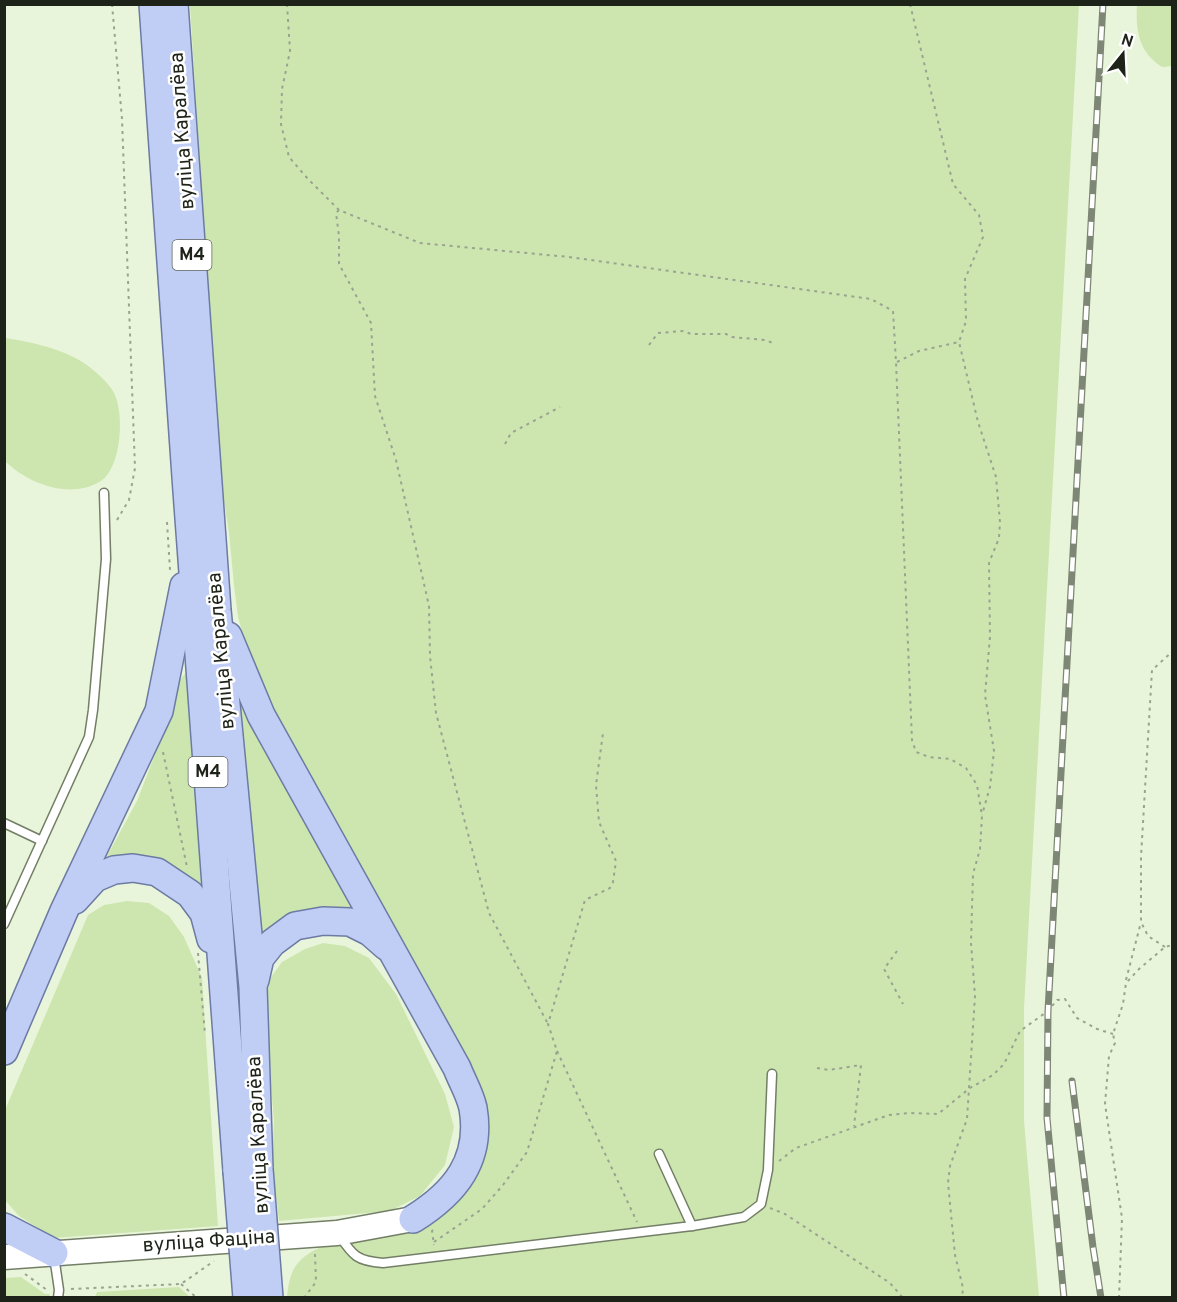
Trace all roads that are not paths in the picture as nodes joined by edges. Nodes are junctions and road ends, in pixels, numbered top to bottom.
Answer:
1 (153, 4) edge
2 (174, 4) edge
3 (104, 493) dead end
4 (191, 553) junction
5 (218, 610) junction
6 (4, 823) edge
7 (42, 841) junction
8 (64, 911) junction
9 (4, 924) edge
10 (394, 953) junction
11 (253, 987) junction
12 (224, 992) junction
13 (4, 1051) edge
14 (772, 1074) dead end
15 (659, 1154) dead end
16 (248, 1170) junction
17 (413, 1219) joint
18 (692, 1226) junction
19 (4, 1227) edge
20 (337, 1233) junction
21 (54, 1253) junction
22 (4, 1257) edge
23 (58, 1294) edge
24 (247, 1298) edge
25 (269, 1298) edge

1 - 4 main road, вуліца Каралёва / М4
2 - 5 main road, вуліца Каралёва / М4
3 - 7 lane
4 - 8 main road
4 - 12 main road, вуліца Каралёва / М4
5 - 10 main road
5 - 11 main road, вуліца Каралёва / М4
6 - 7 lane
7 - 9 lane
8 - 12 main road
8 - 13 main road
10 - 11 main road
10 - 17 main road
11 - 16 main road, вуліца Каралёва / М4
12 - 16 main road, вуліца Каралёва / М4
14 - 18 lane
15 - 18 lane
16 - 24 main road, вуліца Каралёва / М4, bridge
16 - 25 main road, вуліца Каралёва / М4, bridge
17 - 20 main road, вуліца Фаціна
18 - 20 lane
19 - 21 main road
20 - 21 main road, вуліца Фаціна
21 - 22 main road, вуліца Фаціна
21 - 23 lane

